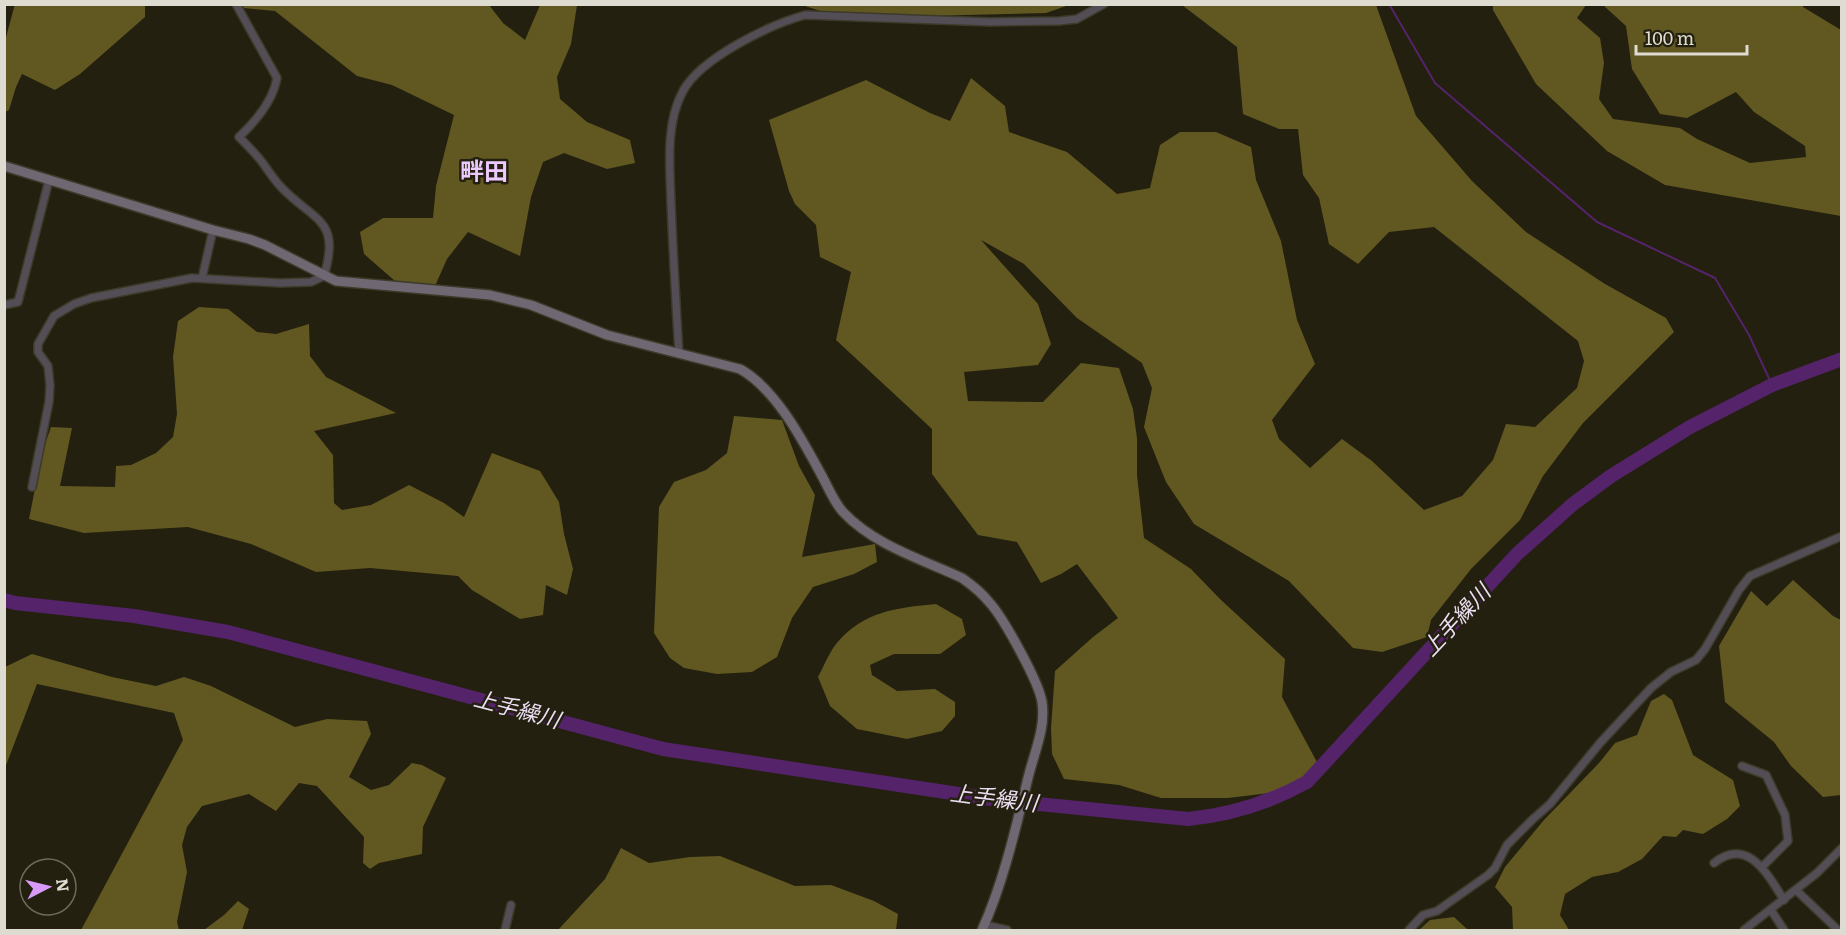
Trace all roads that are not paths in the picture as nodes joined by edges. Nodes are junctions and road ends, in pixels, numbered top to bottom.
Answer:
1 (236, 4) edge
2 (1104, 4) edge
3 (4, 166) edge
4 (49, 180) junction
5 (213, 230) junction
6 (324, 276) junction
7 (202, 278) junction
8 (4, 305) edge
9 (679, 354) junction
10 (32, 487) dead end
11 (1842, 536) edge
12 (1742, 766) dead end
13 (1842, 848) edge
14 (1714, 863) dead end
15 (1762, 867) junction
16 (1796, 890) junction
17 (1784, 900) junction
18 (511, 905) dead end
19 (1771, 910) junction
20 (984, 928) edge
21 (1834, 929) edge
22 (505, 930) edge
23 (1007, 930) edge
24 (1409, 930) edge
25 (1744, 930) edge
26 (1784, 930) edge

1 - 6 street
2 - 9 street
3 - 4 street
4 - 5 street
4 - 8 street
5 - 6 street
5 - 7 street
6 - 7 street
6 - 9 street
7 - 10 street
9 - 20 street
11 - 24 street
12 - 15 street
13 - 16 street
14 - 15 street
15 - 17 street
16 - 17 street
16 - 21 street
17 - 19 street
18 - 22 street
19 - 25 street
19 - 26 street
20 - 23 street

